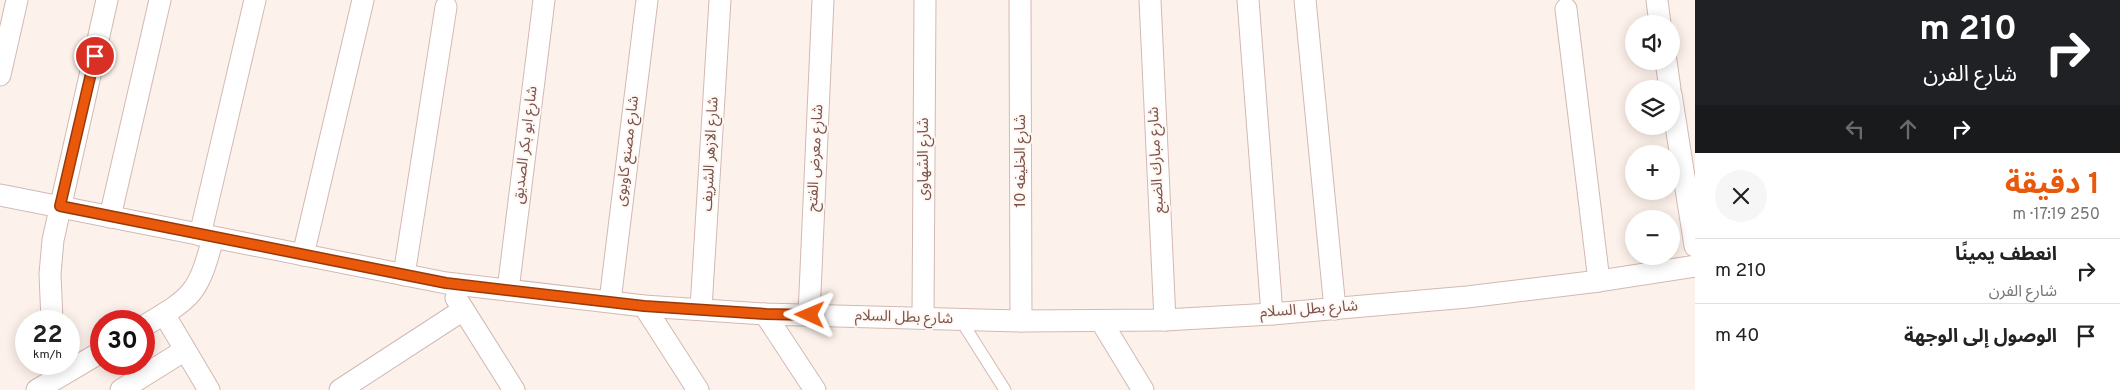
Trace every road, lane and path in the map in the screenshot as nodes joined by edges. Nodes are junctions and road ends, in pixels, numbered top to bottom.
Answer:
1 (17, 0) edge
2 (108, 0) edge
3 (160, 0) edge
4 (255, 0) edge
5 (363, 0) edge
6 (544, 0) edge
7 (647, 0) edge
8 (720, 0) edge
9 (823, 0) edge
10 (925, 0) edge
11 (1020, 0) edge
12 (1150, 0) edge
13 (1248, 0) edge
14 (1305, 0) edge
15 (1657, 0) edge
16 (446, 7) dead end
17 (1566, 8) dead end
18 (1659, 15) edge
19 (0, 75) edge
20 (1677, 135) edge
21 (0, 195) edge
22 (60, 206) junction
23 (110, 217) junction
24 (206, 236) junction
25 (1695, 246) edge
26 (303, 255) junction
27 (1695, 266) edge
28 (404, 275) junction
29 (1599, 281) junction
30 (446, 283) junction
31 (508, 290) junction
32 (610, 301) junction
33 (644, 306) junction
34 (702, 308) junction
35 (1335, 309) junction
36 (52, 310) edge
37 (463, 310) junction
38 (164, 314) junction
39 (766, 314) junction
40 (1272, 314) junction
41 (810, 315) junction
42 (922, 318) junction
43 (155, 319) edge
44 (960, 319) junction
45 (1165, 320) junction
46 (1021, 321) junction
47 (1101, 321) junction
48 (185, 350) junction
49 (54, 375) edge
50 (37, 390) edge
51 (121, 390) edge
52 (209, 390) edge
53 (340, 390) edge
54 (514, 390) edge
55 (698, 390) edge
56 (815, 390) edge
57 (1005, 390) edge
58 (1143, 390) edge

1 - 19 street
2 - 22 street
3 - 23 street
4 - 24 street
5 - 26 street
6 - 31 street, شارع ابو بكر الصديق
7 - 32 street, شارع مصنع كاوبوى
8 - 34 street, شارع الازهر الشريف
9 - 41 street, شارع معرض الفتح
10 - 42 street, شارع الشهاوى
11 - 46 street, شارع الخليفه 10
12 - 45 street, شارع مبارك الضبع
13 - 40 street
14 - 35 street
15 - 18 street
16 - 28 street
17 - 29 street
20 - 25 street
21 - 22 street, شارع بطل السلام
22 - 23 street, شارع بطل السلام
22 - 36 street
23 - 24 street, شارع بطل السلام
24 - 26 street, شارع بطل السلام
24 - 38 street
26 - 28 street, شارع بطل السلام
27 - 29 street, شارع بطل السلام
28 - 30 street, شارع بطل السلام
29 - 35 street, شارع بطل السلام
30 - 31 street, شارع بطل السلام
30 - 37 street
31 - 32 street, شارع بطل السلام
32 - 33 street, شارع بطل السلام
33 - 34 street, شارع بطل السلام
33 - 55 street
34 - 39 street, شارع بطل السلام
35 - 40 street, شارع بطل السلام
37 - 53 street
37 - 54 street
38 - 43 street
38 - 48 street
39 - 41 street, شارع بطل السلام
39 - 56 street
40 - 45 street, شارع بطل السلام
41 - 42 street, شارع بطل السلام
42 - 44 street, شارع بطل السلام
44 - 46 street, شارع بطل السلام
44 - 57 lane
45 - 47 street, شارع بطل السلام
46 - 47 street, شارع بطل السلام
47 - 58 street
48 - 51 street
48 - 52 street
49 - 50 street

